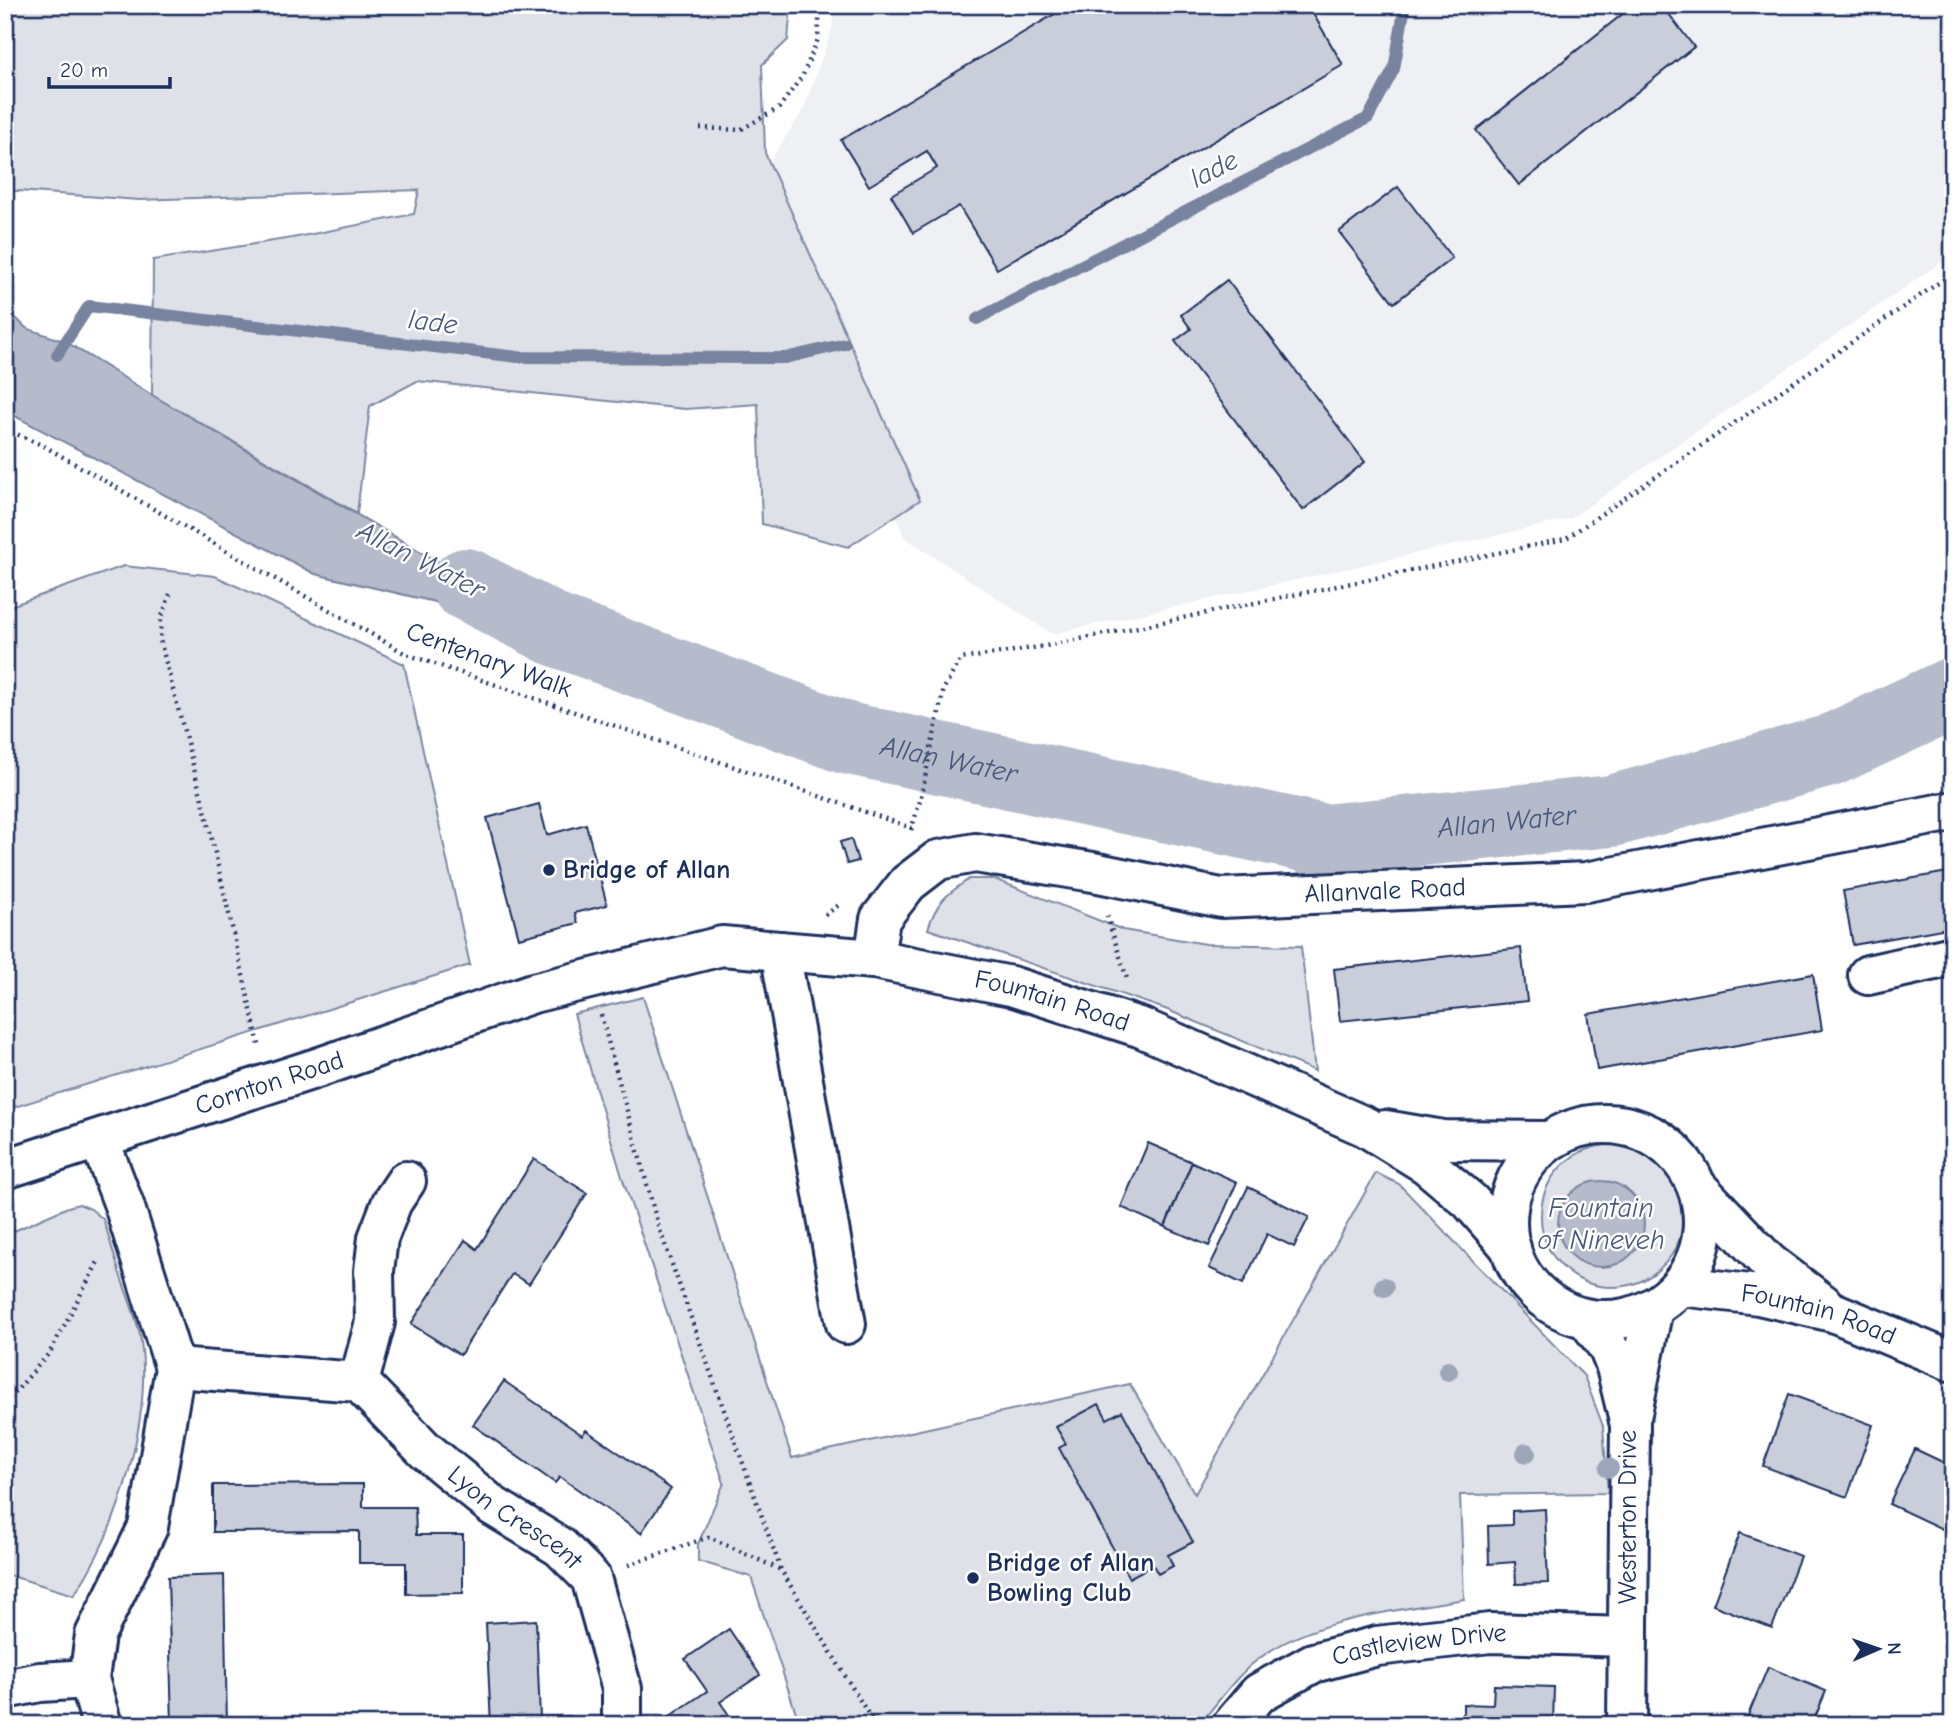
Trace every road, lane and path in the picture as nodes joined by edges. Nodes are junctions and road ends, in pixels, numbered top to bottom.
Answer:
1 (820, 5) edge
2 (700, 128) dead end
3 (1953, 272) edge
4 (5, 429) edge
5 (170, 594) dead end
6 (1953, 811) edge
7 (1094, 872) junction
8 (780, 951) junction
9 (1953, 957) edge
10 (874, 959) junction
11 (1868, 975) dead end
12 (591, 978) junction
13 (533, 993) joint
14 (1142, 1028) junction
15 (268, 1084) junction
16 (1366, 1127) junction
17 (99, 1139) junction
18 (1548, 1141) junction
19 (5, 1169) edge
20 (406, 1181) dead end
21 (1699, 1189) junction
22 (124, 1205) junction
23 (1511, 1248) junction
24 (1666, 1297) junction
25 (1833, 1312) junction
26 (1587, 1319) junction
27 (846, 1324) dead end
28 (1953, 1362) edge
29 (175, 1368) junction
30 (359, 1382) junction
31 (5, 1404) edge
32 (1630, 1425) junction
33 (780, 1570) junction
34 (591, 1578) junction
35 (1628, 1637) junction
36 (89, 1679) junction
37 (5, 1689) edge
38 (102, 1725) edge
39 (622, 1725) edge
40 (875, 1725) edge
41 (1233, 1725) edge
42 (1626, 1725) edge

1 - 2 path
3 - 4 path, Centenary Walk
5 - 15 path
6 - 7 street, Allanvale Road
7 - 10 street, Allanvale Road
7 - 14 path
8 - 10 street, Fountain Road
8 - 12 street, Fountain Road
8 - 27 street
9 - 11 street
10 - 14 street, Fountain Road
12 - 13 street, Fountain Road
12 - 33 path
13 - 15 street, Cornton Road
14 - 16 street, Fountain Road
15 - 17 street, Cornton Road
16 - 18 street
16 - 23 street, Fountain Road
17 - 19 street, Cornton Road
17 - 22 street
18 - 21 street
18 - 23 street
20 - 30 street
21 - 24 street
21 - 25 street
22 - 29 street
22 - 31 path
23 - 26 street
24 - 25 street, Fountain Road
24 - 26 street
24 - 32 street
25 - 28 street, Fountain Road
26 - 32 street, Westerton Drive
29 - 30 street
29 - 36 street
30 - 34 street, Lyon Crescent
32 - 35 street, Westerton Drive
33 - 34 path
33 - 40 path
34 - 39 street, Lyon Crescent
35 - 41 street, Castleview Drive
35 - 42 street, Westerton Drive
36 - 37 street
36 - 38 street

